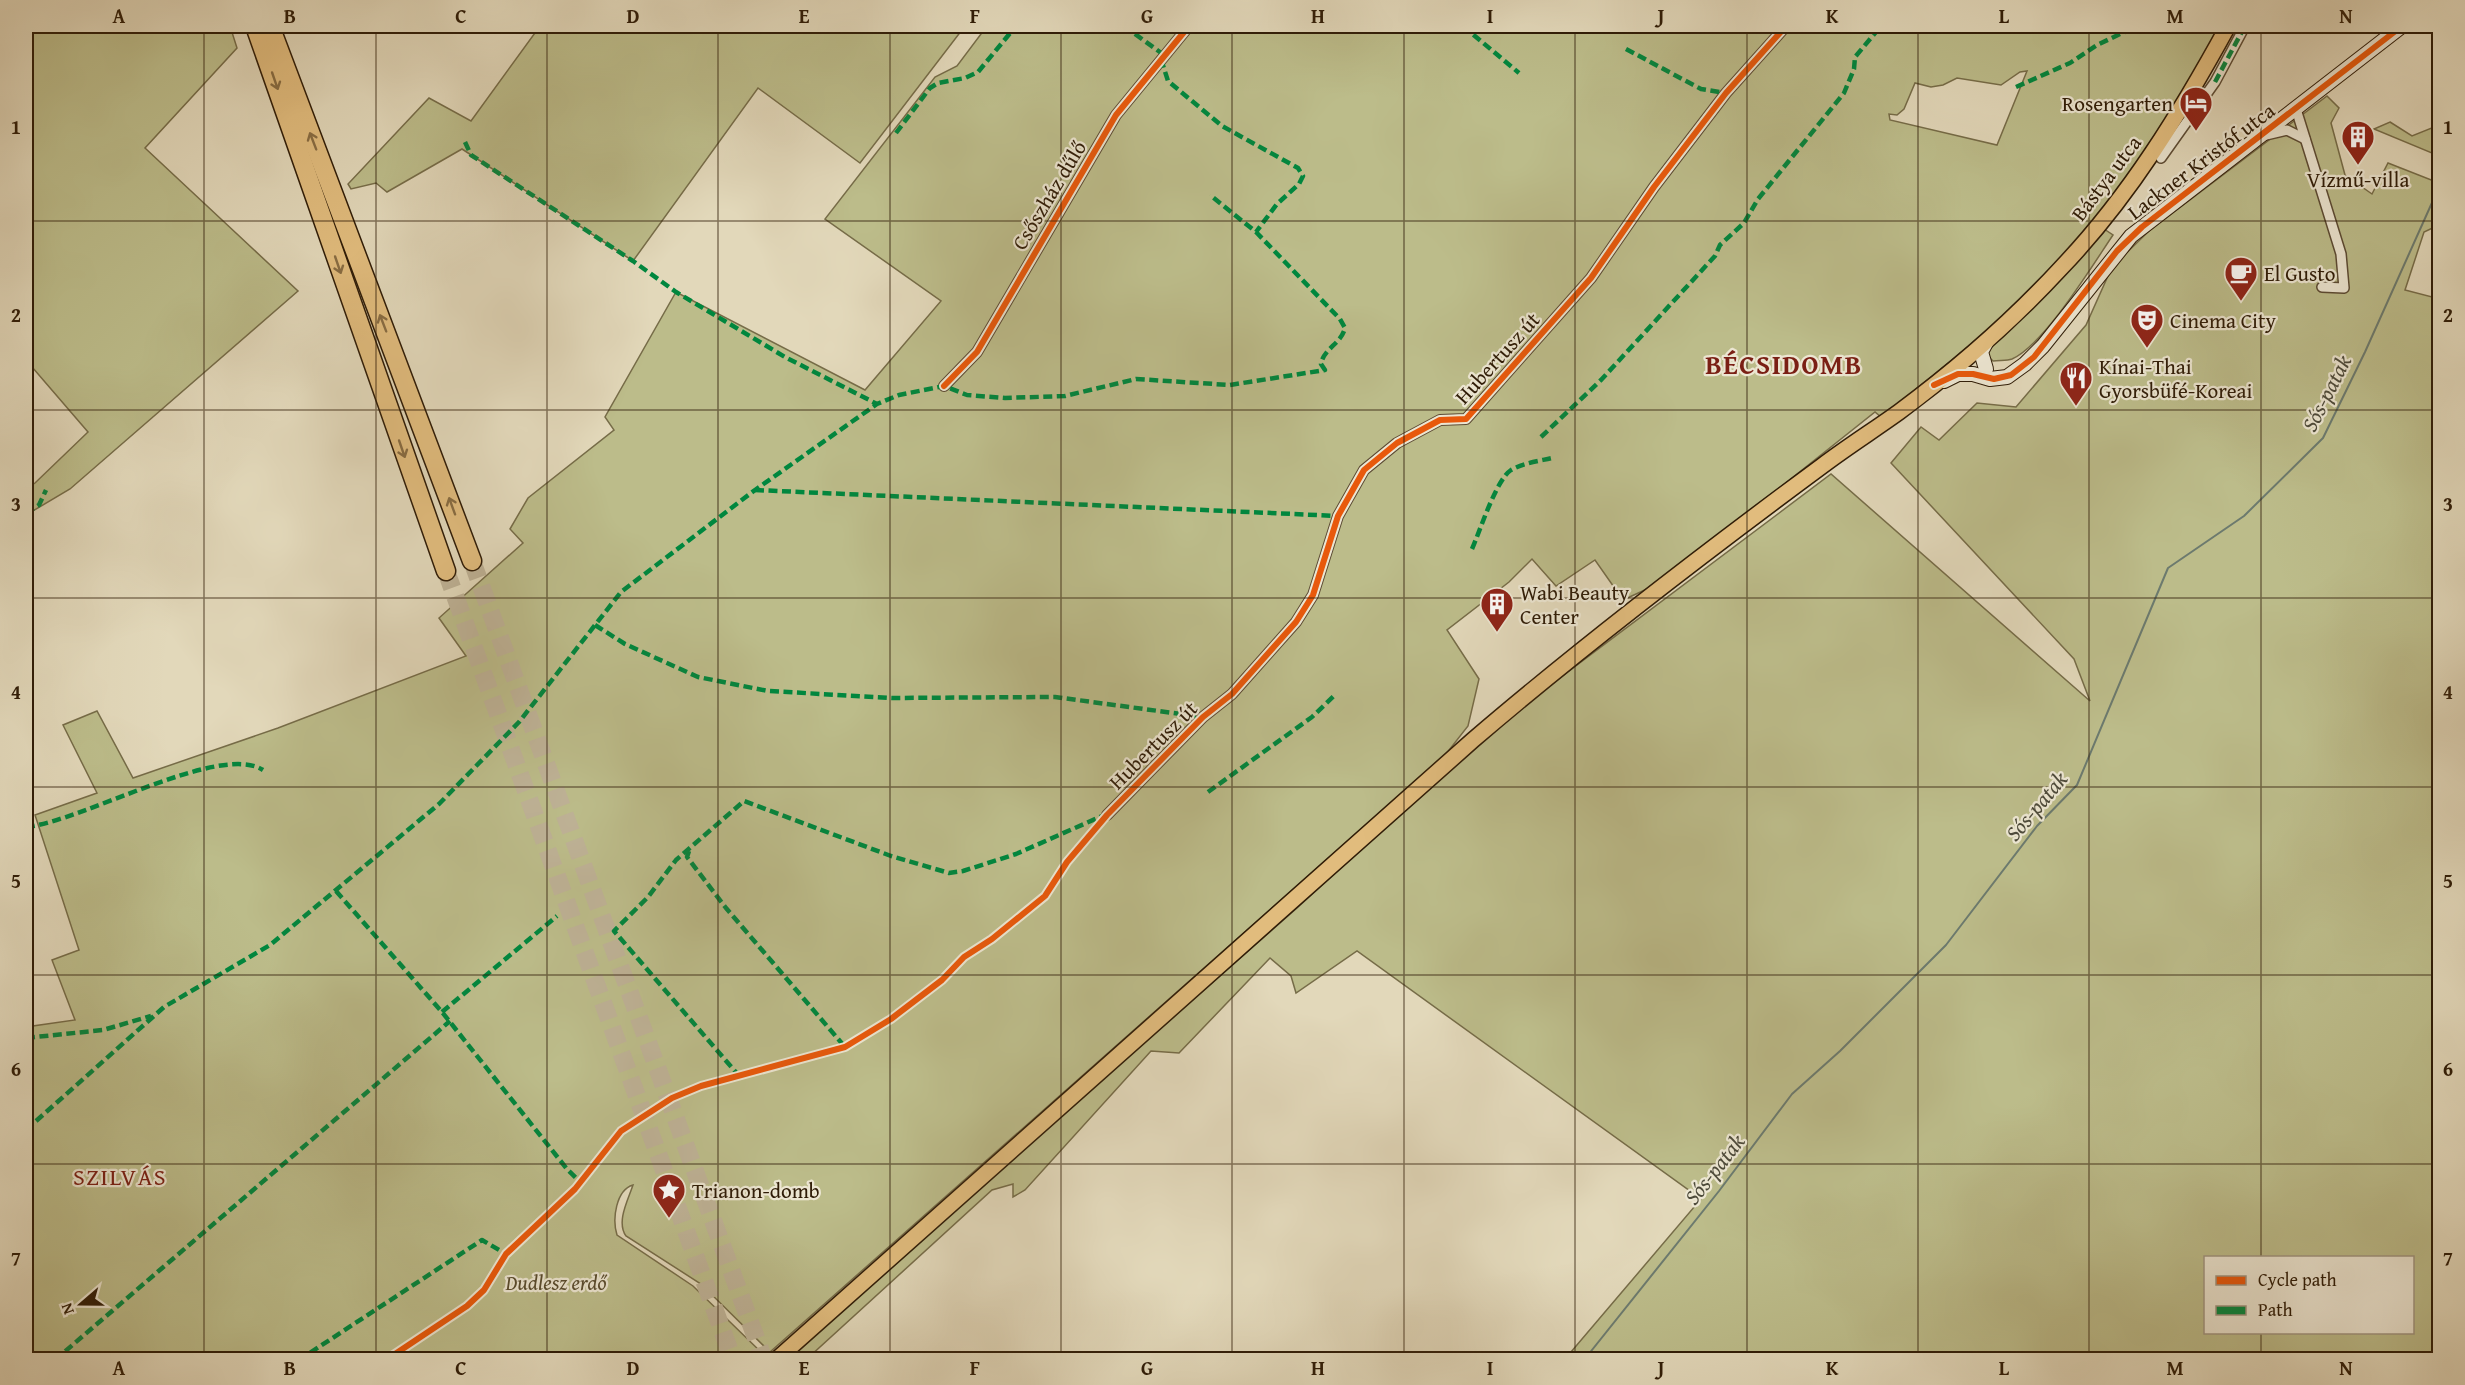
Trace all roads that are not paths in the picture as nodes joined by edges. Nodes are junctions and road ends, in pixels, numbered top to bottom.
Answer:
1 (255, 26) edge
2 (270, 26) edge
3 (1189, 26) edge
4 (1786, 26) edge
5 (2228, 26) edge
6 (2245, 26) edge
7 (2402, 26) edge
8 (2296, 109) junction
9 (2261, 136) junction
10 (2305, 139) junction
11 (2161, 158) dead end
12 (2322, 287) dead end
13 (1992, 335) junction
14 (1969, 354) junction
15 (1984, 373) junction
16 (1934, 385) junction
17 (944, 386) dead end
18 (472, 561) tunnel mouth
19 (446, 571) tunnel mouth
20 (1107, 814) dead end
21 (776, 1359) edge

1 -> 19 highway
18 -> 2 highway
3 - 17 street, Csőszház dűlő
4 - 20 street, Hubertusz út
5 - 13 main road, Bástya utca
6 - 11 street
7 - 8 street, Lackner Kristóf utca
8 - 9 street, Lackner Kristóf utca
8 - 10 street
9 - 10 street
9 - 15 street, Lackner Kristóf utca
10 - 12 street
13 - 14 main road, Bástya utca
13 - 15 street
14 - 15 street
14 - 16 main road, Bástya utca
15 - 16 street, Lackner Kristóf utca
16 - 21 main road, Bástya utca

